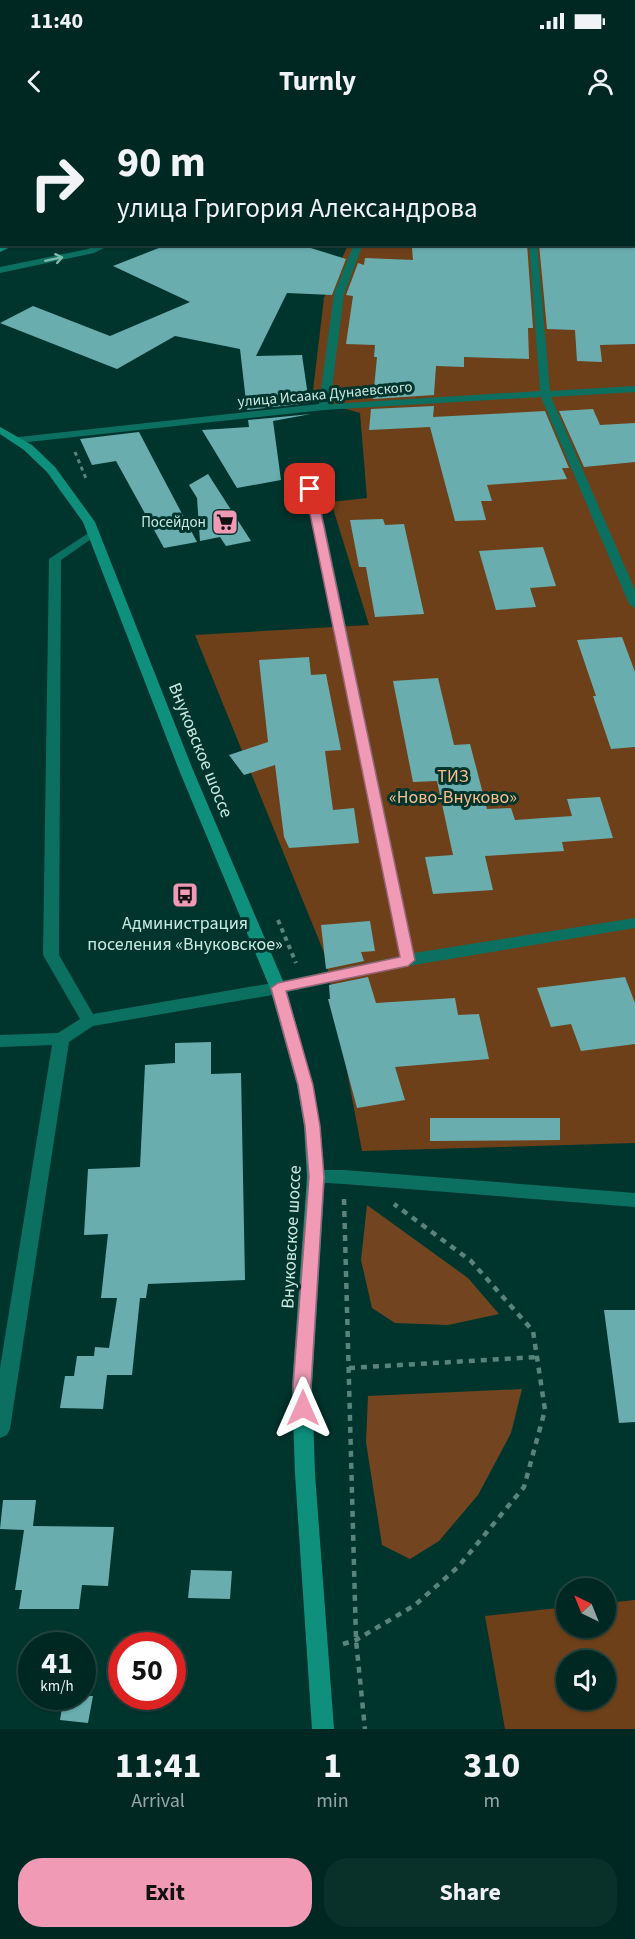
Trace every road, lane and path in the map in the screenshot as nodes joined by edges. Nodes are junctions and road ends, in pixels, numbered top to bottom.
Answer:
1 (103, 246) edge
2 (358, 246) edge
3 (533, 246) edge
4 (0, 270) edge
5 (635, 389) edge
6 (544, 394) junction
7 (324, 407) junction
8 (0, 430) edge
9 (19, 440) junction
10 (310, 489) dead end
11 (93, 533) junction
12 (635, 604) edge
13 (635, 923) edge
14 (408, 960) junction
15 (278, 988) junction
16 (88, 1021) junction
17 (61, 1039) junction
18 (0, 1041) edge
19 (344, 1176) junction
20 (316, 1177) junction
21 (635, 1200) edge
22 (390, 1201) dead end
23 (537, 1357) junction
24 (349, 1368) junction
25 (0, 1429) edge
26 (356, 1640) junction
27 (316, 1653) junction
28 (323, 1729) edge
29 (365, 1729) edge

4 -> 1 street
2 - 7 street
3 - 6 street
5 - 6 street, улица Исаака Дунаевского
6 - 7 street, улица Исаака Дунаевского
6 - 12 street
7 - 9 street, улица Исаака Дунаевского
8 - 9 main road, Внуковское шоссе
9 - 11 main road, Внуковское шоссе
10 - 14 street
11 - 15 main road, Внуковское шоссе
11 - 16 street
13 - 14 street
14 - 15 street
15 - 16 street
15 - 20 main road, Внуковское шоссе
16 - 17 street
17 - 18 street
17 - 25 street
19 - 20 street
19 - 21 street
19 - 24 path
20 - 27 main road, Внуковское шоссе
22 - 23 path
23 - 24 path
23 - 26 path
24 - 26 path
26 - 27 path
26 - 29 path
27 - 28 main road, Внуковское шоссе

